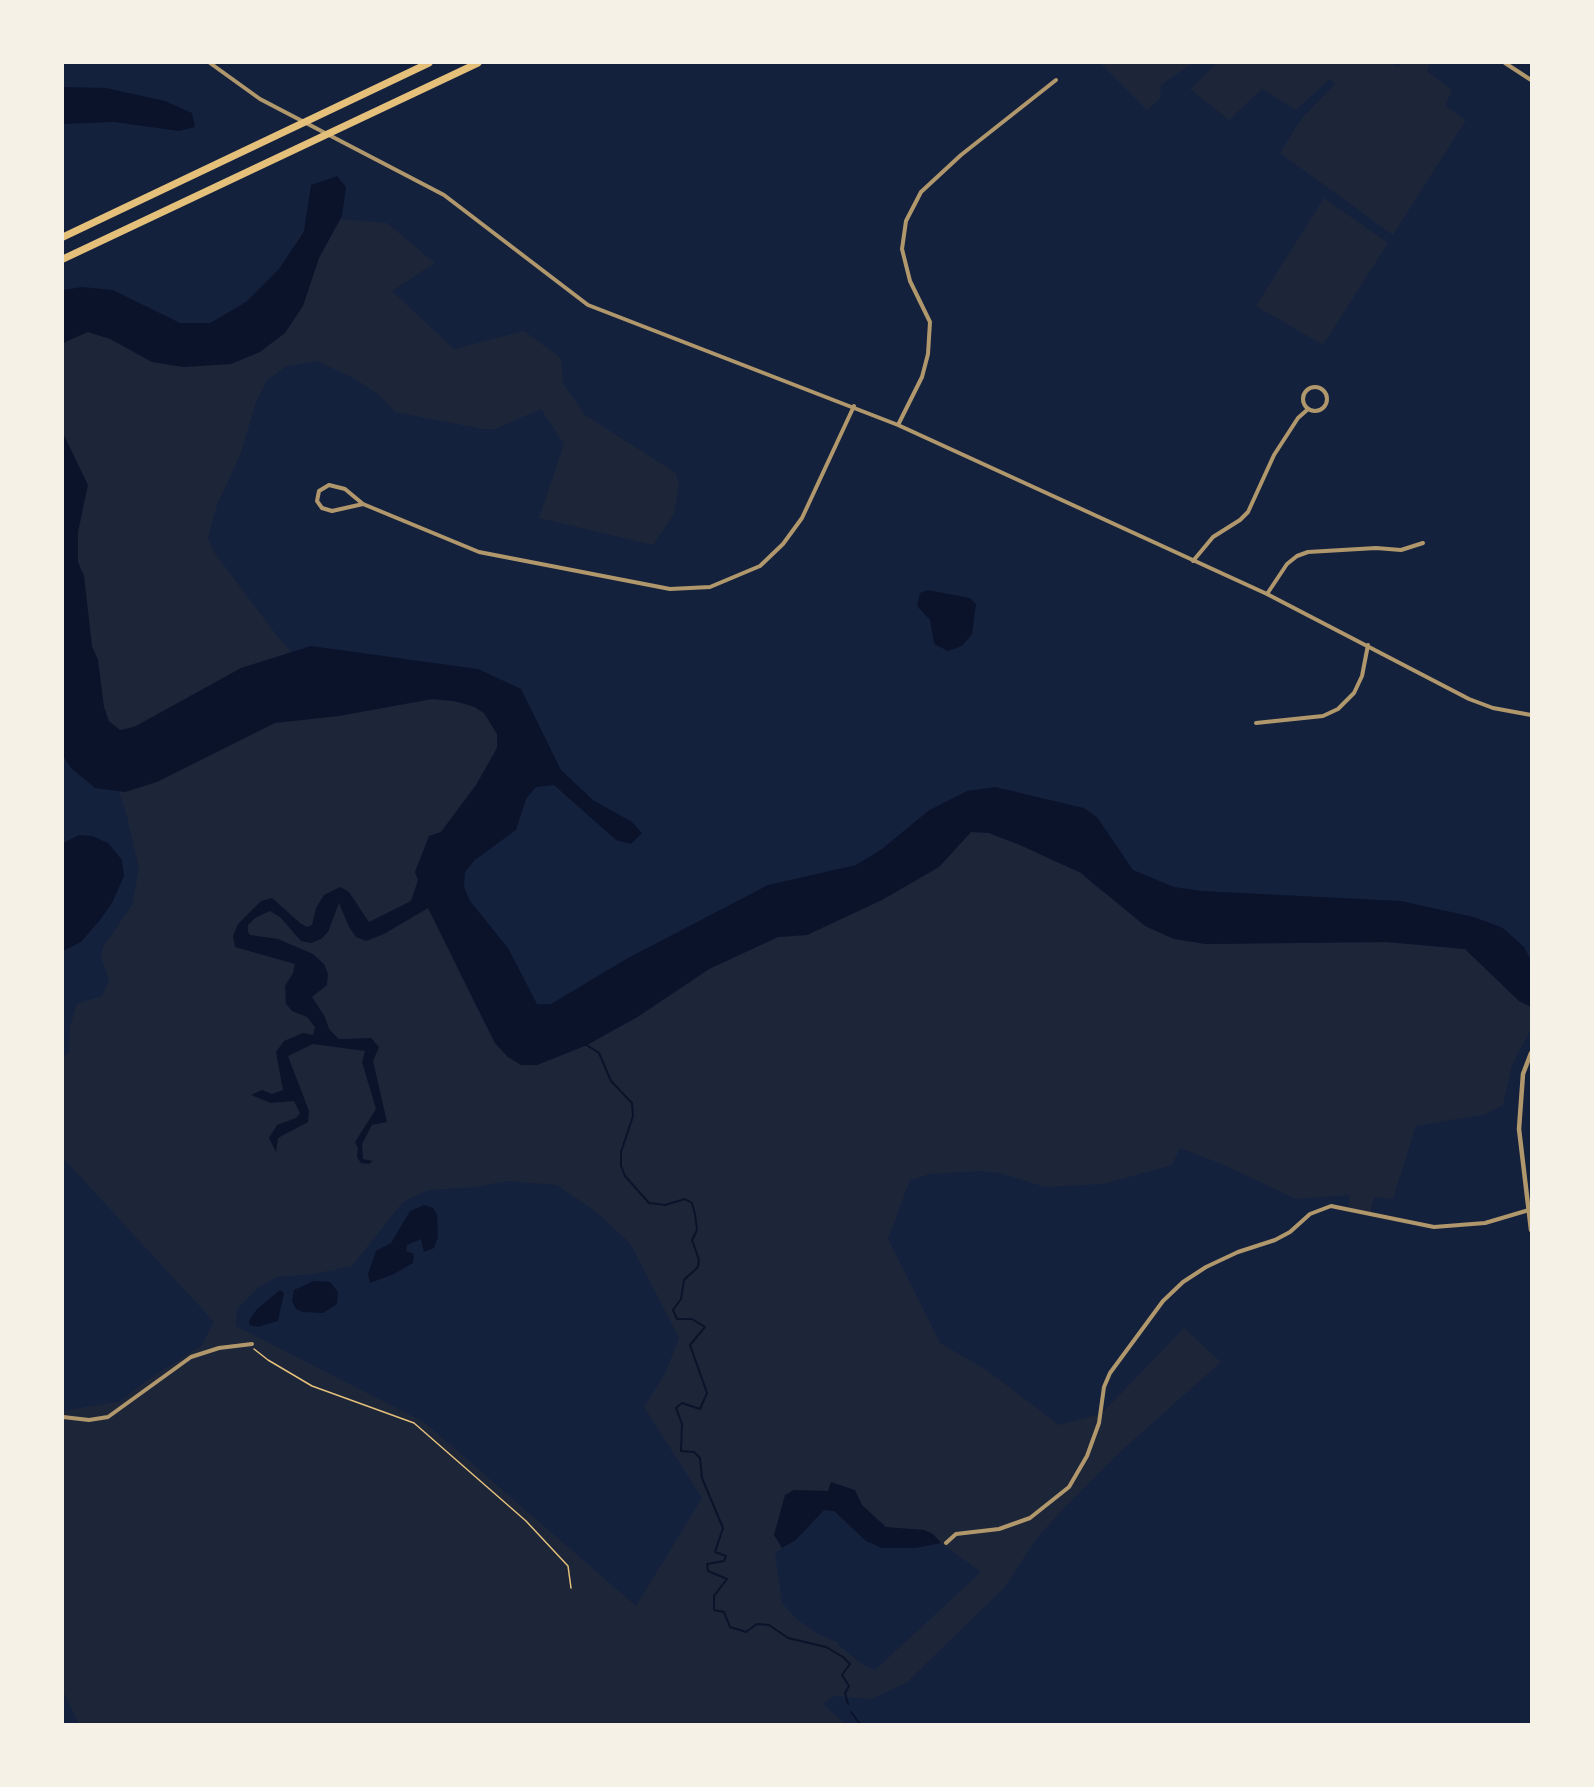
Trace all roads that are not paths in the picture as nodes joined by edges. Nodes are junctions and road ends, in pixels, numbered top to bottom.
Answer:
1 (210, 63) edge
2 (429, 63) edge
3 (478, 63) edge
4 (1505, 63) edge
5 (1056, 80) dead end
6 (1531, 80) edge
7 (63, 237) edge
8 (63, 259) edge
9 (854, 406) junction
10 (1307, 410) junction
11 (898, 425) junction
12 (363, 504) junction
13 (1423, 543) dead end
14 (1193, 561) junction
15 (1267, 594) junction
16 (1368, 645) junction
17 (1531, 715) edge
18 (1256, 723) dead end
19 (1531, 1053) edge
20 (1529, 1210) junction
21 (1531, 1230) edge
22 (252, 1344) road end
23 (63, 1417) edge
24 (946, 1543) dead end

1 - 9 street
2 - 7 highway
3 - 8 highway
4 - 6 street
5 - 11 street
9 - 11 street
9 - 12 street
10 - 10 street
10 - 14 street
11 - 14 street
12 - 12 street
13 - 15 street
14 - 15 street
15 - 16 street
16 - 17 street
16 - 18 street
19 - 20 street
20 - 21 street
20 - 24 street
22 - 23 street

